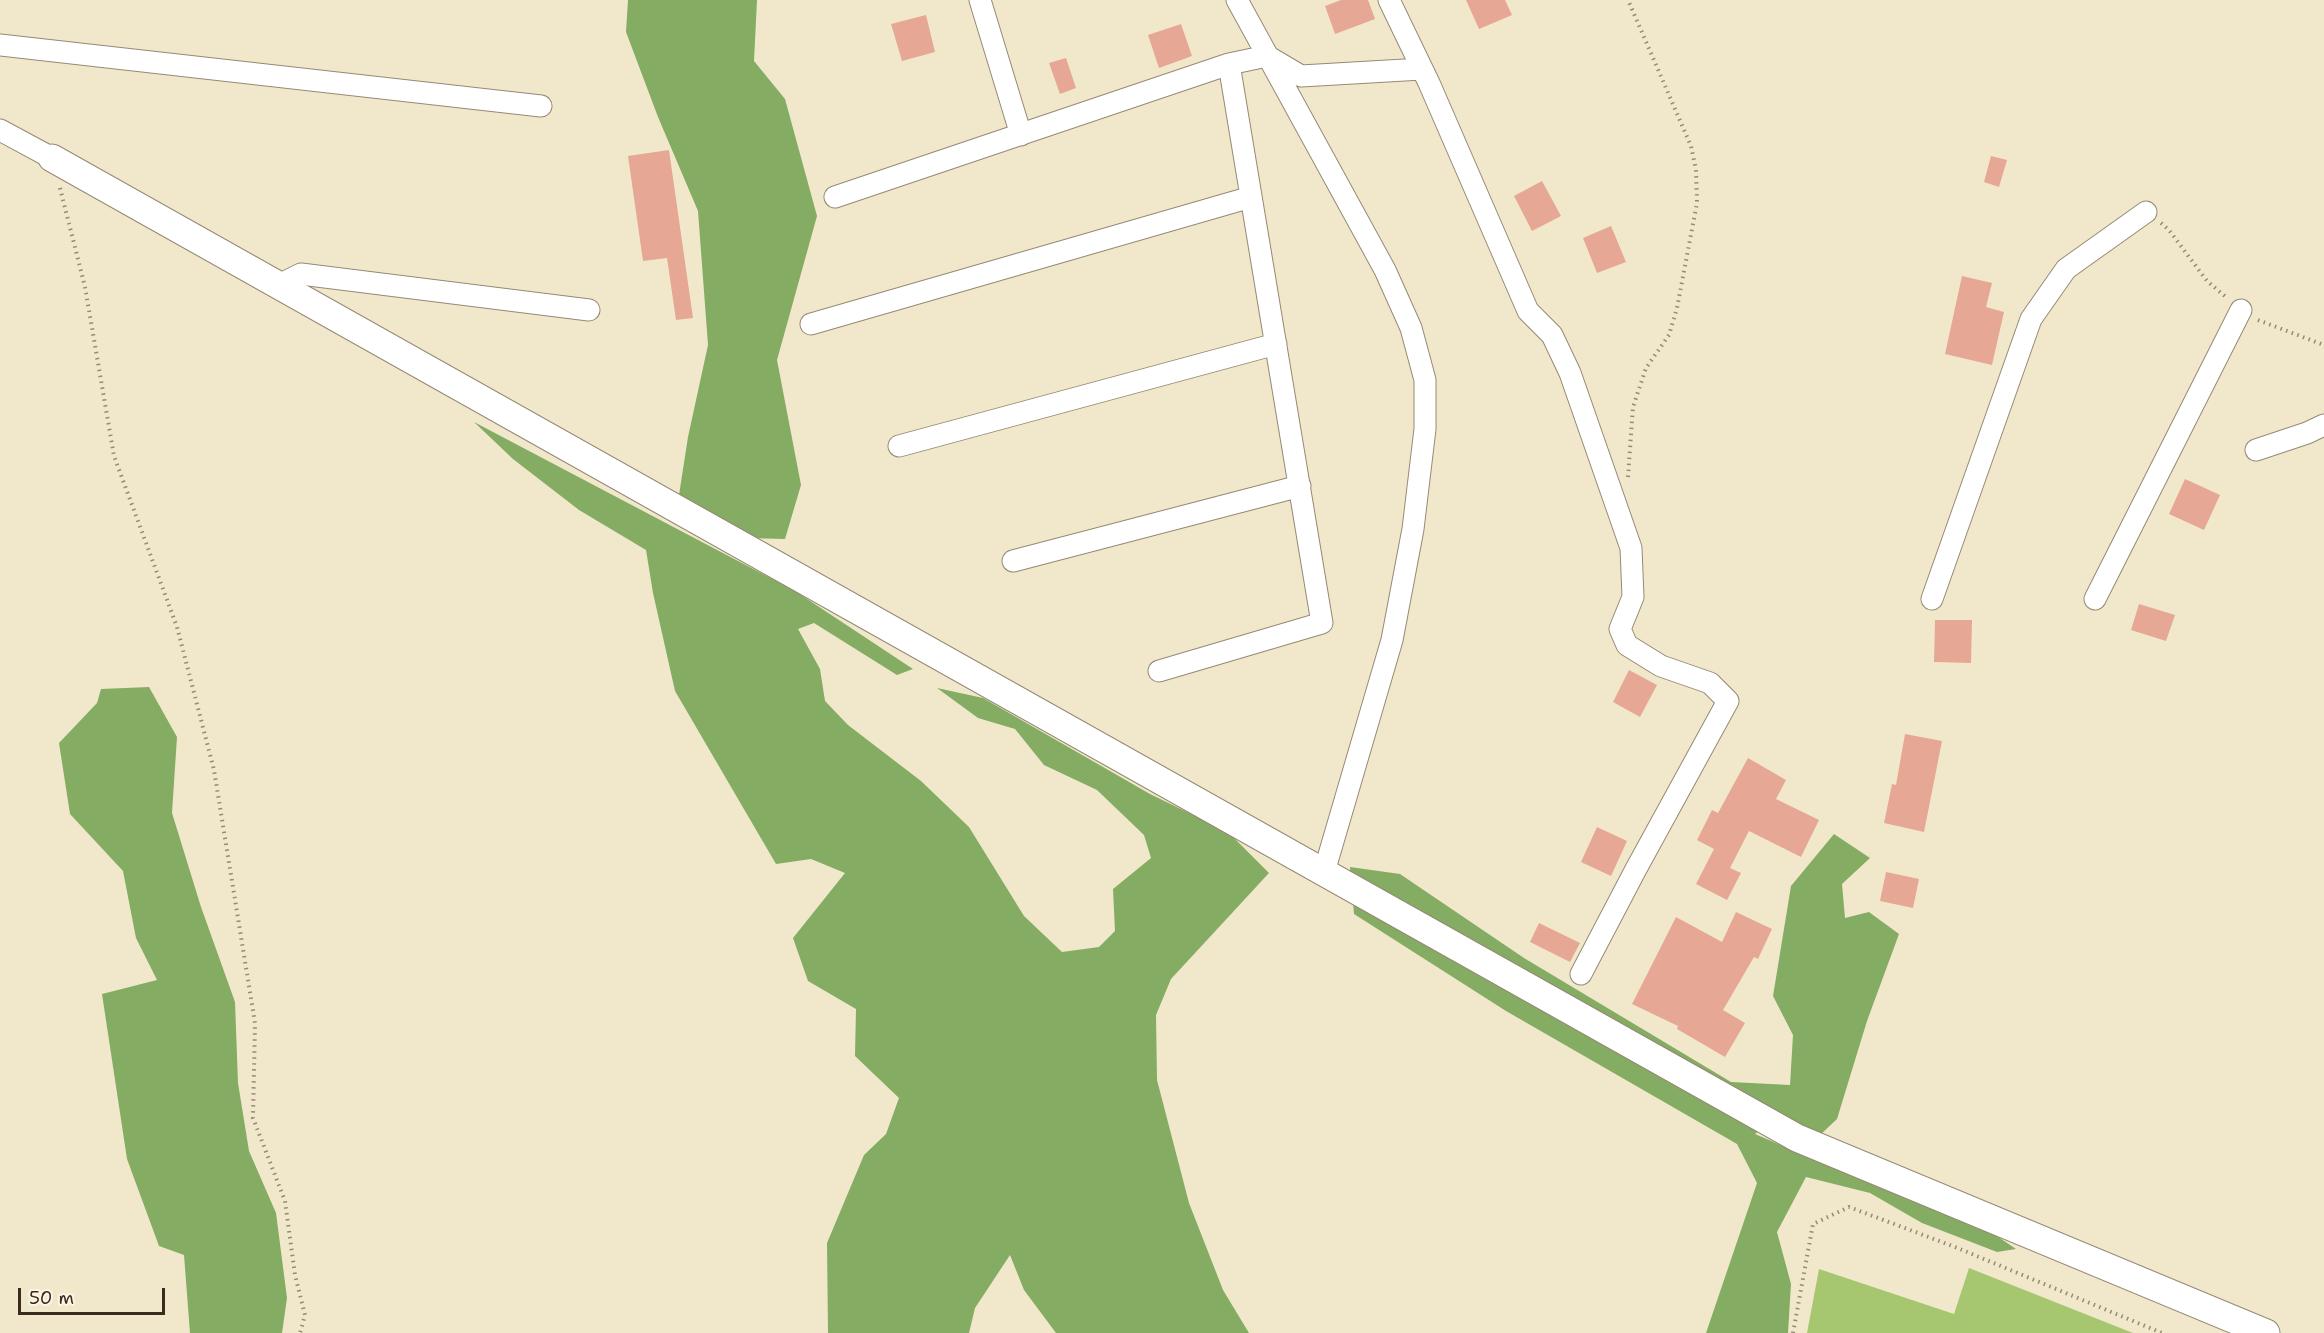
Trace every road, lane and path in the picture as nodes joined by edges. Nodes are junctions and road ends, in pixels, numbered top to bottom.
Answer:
1 (980, 0) edge
2 (1237, 0) edge
3 (1389, 0) edge
4 (1628, 0) edge
5 (0, 45) edge
6 (1267, 56) junction
7 (1228, 64) junction
8 (1422, 69) junction
9 (541, 106) dead end
10 (0, 130) edge
11 (1021, 135) junction
12 (52, 158) junction
13 (835, 197) dead end
14 (1251, 197) junction
15 (2146, 212) joint
16 (279, 285) junction
17 (589, 310) dead end
18 (2241, 310) junction
19 (811, 324) dead end
20 (1276, 344) junction
21 (2324, 345) edge
22 (2324, 425) edge
23 (899, 446) dead end
24 (2256, 450) dead end
25 (1627, 483) dead end
26 (1300, 486) junction
27 (1013, 561) dead end
28 (1932, 599) dead end
29 (2095, 599) dead end
30 (1159, 671) dead end
31 (1324, 873) junction
32 (1581, 974) dead end
33 (300, 1333) edge
34 (1793, 1333) edge
35 (2162, 1333) edge
36 (2266, 1333) edge

1 - 11 street
2 - 6 street
3 - 8 street
4 - 25 path
5 - 9 street
6 - 7 street
6 - 8 street
6 - 31 street
7 - 11 street
7 - 14 street
8 - 32 street
10 - 12 street
11 - 13 street
12 - 16 street
12 - 33 path
14 - 19 street
14 - 20 street
15 - 18 path
15 - 28 street
16 - 17 street
16 - 31 street
18 - 21 path
18 - 29 street
20 - 23 street
20 - 26 street
22 - 24 street
26 - 27 street
26 - 30 street
31 - 36 street
34 - 35 path

